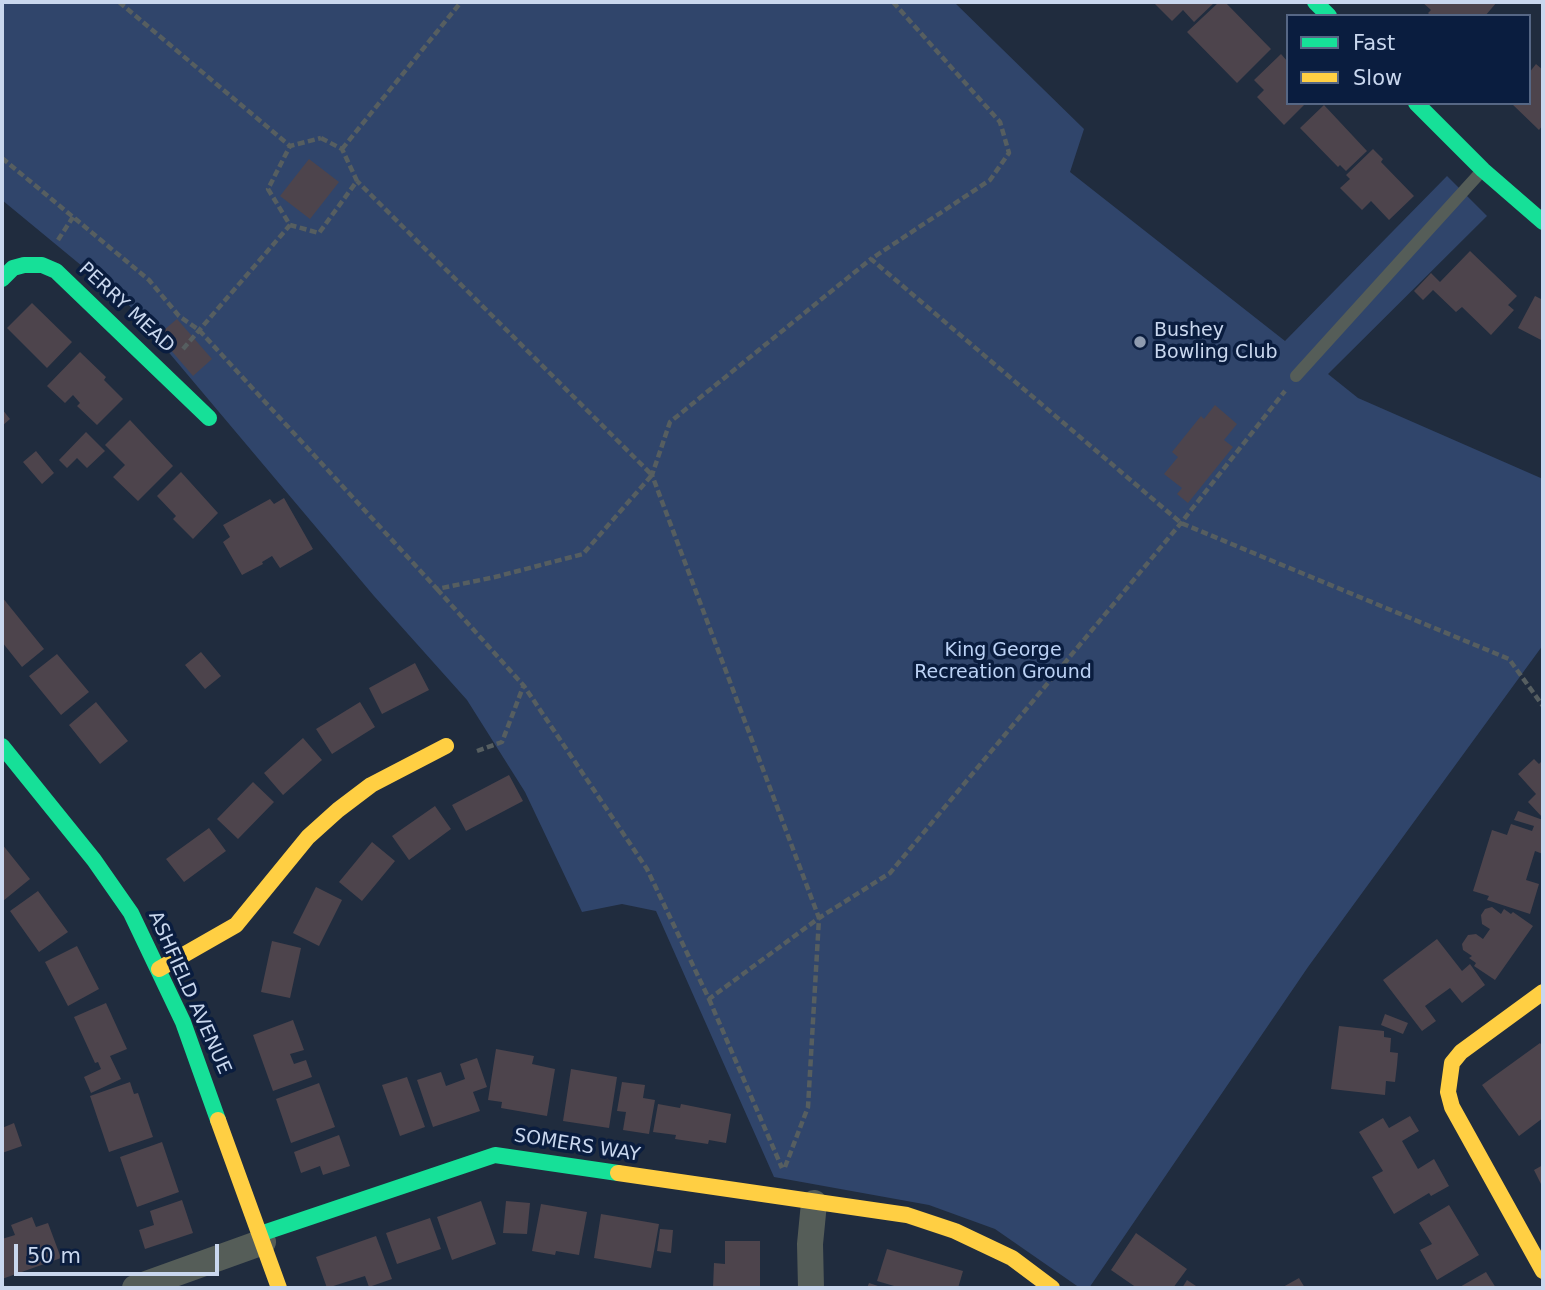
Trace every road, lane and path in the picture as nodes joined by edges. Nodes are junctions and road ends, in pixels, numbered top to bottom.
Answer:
1 (120, 2) edge
2 (461, 2) edge
3 (893, 2) edge
4 (1418, 105) edge
5 (290, 146) junction
6 (342, 149) junction
7 (2, 158) edge
8 (1483, 170) junction
9 (357, 181) junction
10 (1543, 222) edge
11 (290, 225) junction
12 (871, 259) junction
13 (2, 279) edge
14 (199, 330) junction
15 (1296, 376) joint
16 (209, 418) dead end
17 (652, 475) junction
18 (1181, 523) junction
19 (437, 589) junction
20 (524, 687) junction
21 (1543, 706) edge
22 (2, 746) edge
23 (446, 746) joint
24 (819, 918) junction
25 (159, 969) junction
26 (1543, 992) edge
27 (709, 999) junction
28 (814, 1203) junction
29 (261, 1238) junction
30 (1543, 1270) edge
31 (135, 1288) edge
32 (279, 1288) edge
33 (811, 1288) edge
34 (1052, 1288) edge

1 - 5 path
2 - 6 path
3 - 12 path
4 - 8 street
5 - 6 path
5 - 11 path
6 - 9 path
7 - 14 path
8 - 10 street
8 - 15 lane
9 - 11 path
9 - 17 path
11 - 14 path
12 - 17 path
12 - 18 path
13 - 16 street, PERRY MEAD
14 - 19 path
15 - 18 path
17 - 19 path
17 - 24 path
18 - 21 path
18 - 24 path
19 - 20 path
20 - 23 path
20 - 27 path
22 - 25 street, ASHFIELD AVENUE
23 - 25 street
24 - 27 path
24 - 27 path
25 - 29 street, ASHFIELD AVENUE
26 - 30 street
28 - 29 street, SOMERS WAY
28 - 33 street
28 - 34 street, SOMERS WAY
29 - 31 street
29 - 32 street, ASHFIELD AVENUE

